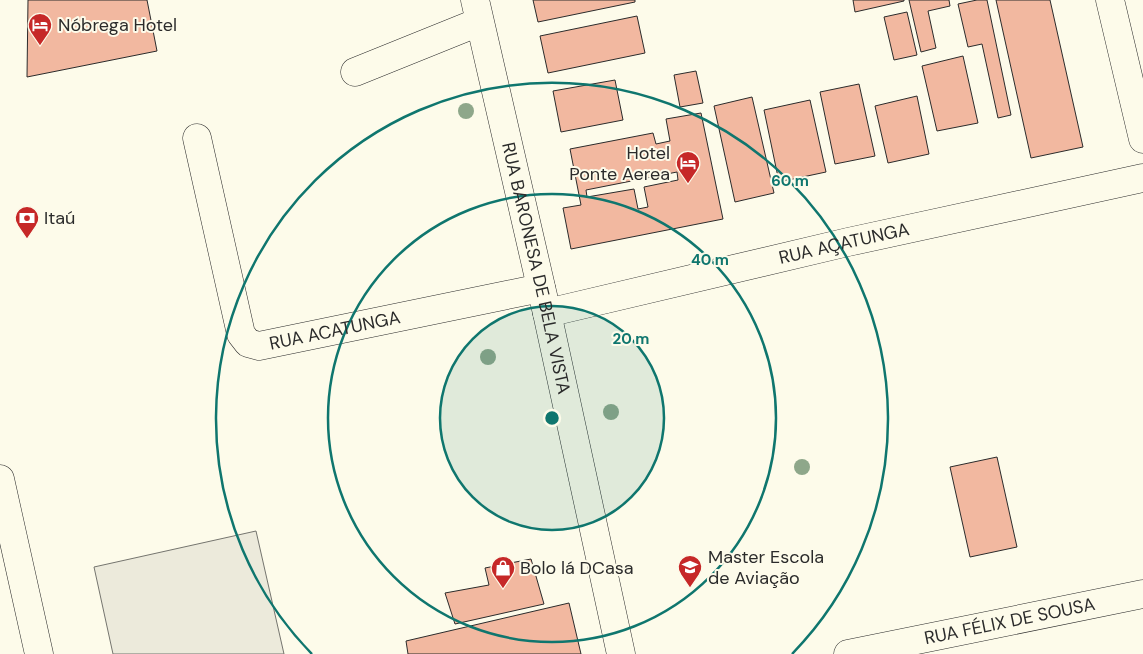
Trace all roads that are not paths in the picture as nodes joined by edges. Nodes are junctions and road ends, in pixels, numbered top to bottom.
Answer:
1 (1110, 0) edge
2 (477, 11) edge
3 (355, 72) dead end
4 (196, 138) dead end
5 (1143, 139) edge
6 (1143, 178) edge
7 (544, 300) junction
8 (0, 479) edge
9 (1143, 594) edge
10 (39, 654) edge
11 (620, 654) edge
12 (848, 654) edge

1 - 5 main road
2 - 3 main road
2 - 7 main road, RUA BARONESA DE BELA VISTA
4 - 7 main road, RUA ACATUNGA
6 - 7 main road, RUA AÇATUNGA
7 - 11 main road, RUA BARONESA DE BELA VISTA
8 - 10 main road
9 - 12 main road, RUA FÉLIX DE SOUSA

